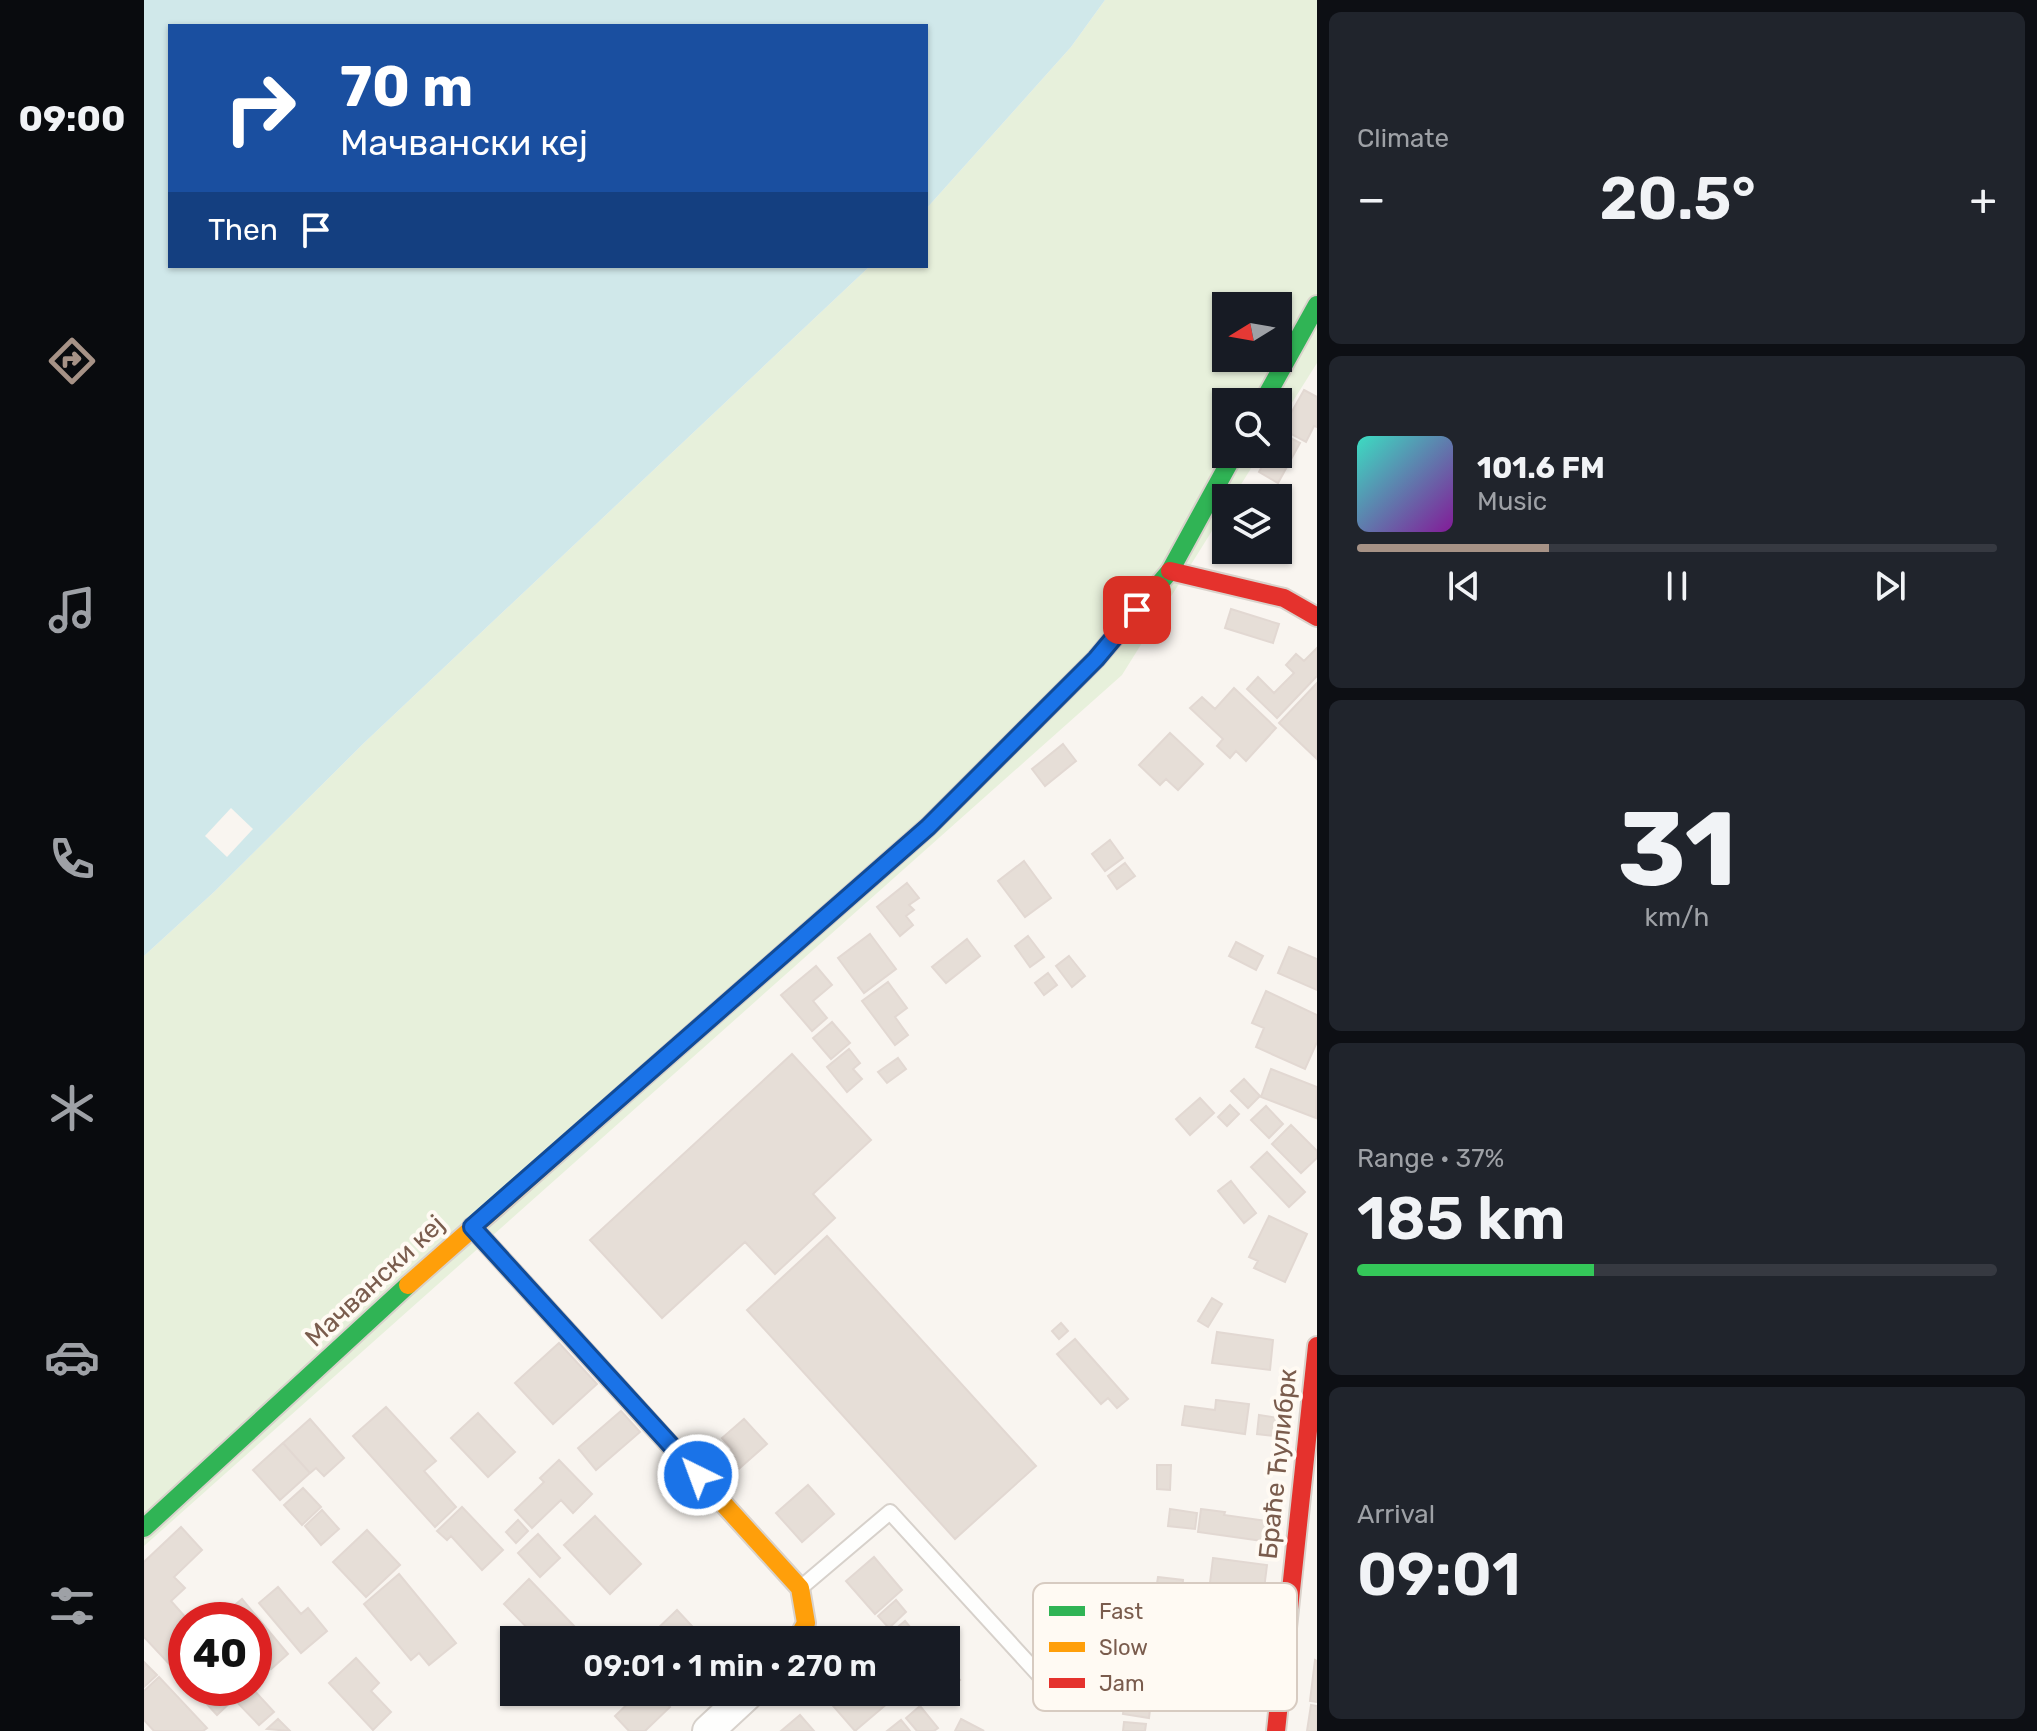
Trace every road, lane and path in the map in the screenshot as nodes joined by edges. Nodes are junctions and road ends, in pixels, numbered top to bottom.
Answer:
1 (1317, 305) edge
2 (1271, 388) edge
3 (1226, 468) edge
4 (1170, 571) junction
5 (1317, 617) edge
6 (472, 1227) junction
7 (1317, 1346) edge
8 (144, 1528) edge
9 (1292, 1583) edge
10 (800, 1588) junction
11 (804, 1626) edge
12 (1033, 1668) edge
13 (735, 1706) edge
14 (1278, 1711) edge
15 (708, 1731) edge
16 (1276, 1731) edge

1 - 2 street
3 - 4 street, Мачвански кеј
4 - 5 street
4 - 6 street, Мачвански кеј
6 - 8 street, Мачвански кеј
6 - 10 street
7 - 9 street, Браће Ћулибрк
10 - 11 street
10 - 12 lane
13 - 15 street
14 - 16 street, Браће Ћулибрк

